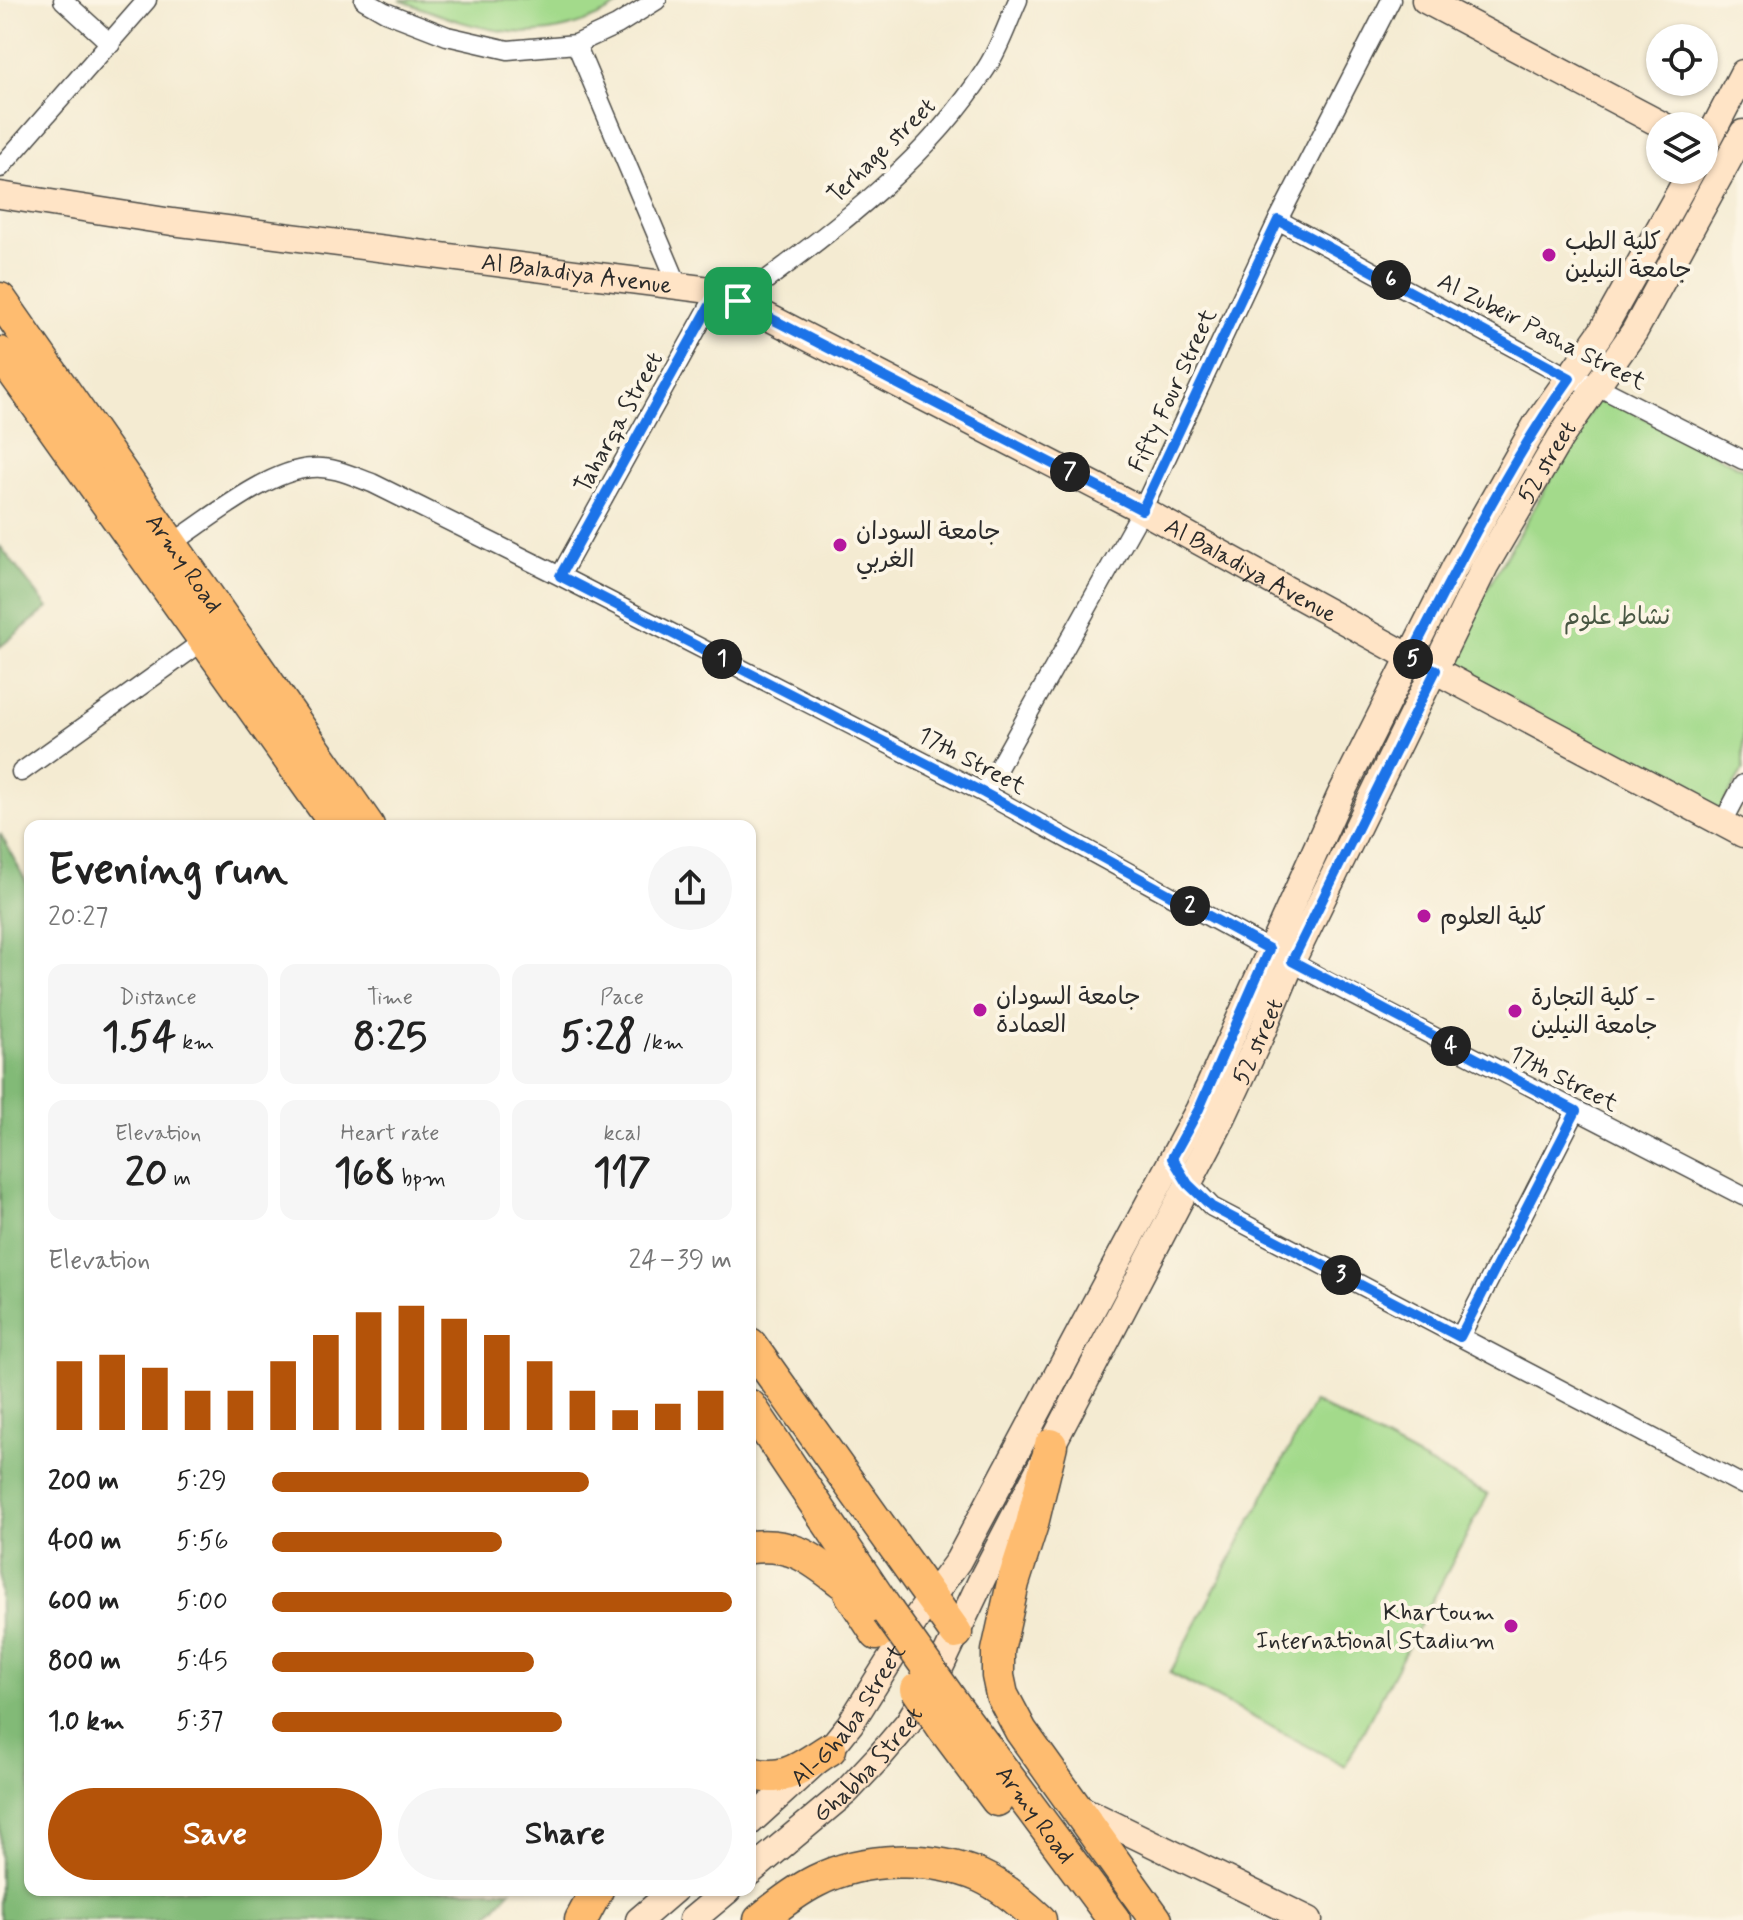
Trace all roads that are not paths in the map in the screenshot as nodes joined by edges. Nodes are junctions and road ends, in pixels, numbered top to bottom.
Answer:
1 (63, 0) edge
2 (147, 0) edge
3 (364, 0) edge
4 (657, 0) edge
5 (1018, 0) edge
6 (1391, 0) edge
7 (1425, 0) edge
8 (111, 44) junction
9 (576, 44) junction
10 (1743, 73) edge
11 (1646, 117) edge
12 (1718, 121) edge
13 (1743, 133) edge
14 (1736, 162) edge
15 (0, 168) edge
16 (1684, 184) edge
17 (0, 195) edge
18 (1278, 220) junction
19 (678, 285) junction
20 (728, 296) junction
21 (0, 299) edge
22 (0, 353) edge
23 (1570, 378) junction
24 (1597, 386) junction
25 (1743, 460) edge
26 (1142, 510) junction
27 (171, 544) junction
28 (560, 576) junction
29 (206, 639) junction
30 (1410, 657) junction
31 (1436, 670) junction
32 (21, 772) dead end
33 (1743, 784) edge
34 (984, 793) junction
35 (333, 820) edge
36 (364, 820) edge
37 (1732, 829) edge
38 (1281, 955) junction
39 (1576, 1111) junction
40 (1172, 1158) junction
41 (1188, 1184) junction
42 (1743, 1196) edge
43 (1460, 1337) junction
44 (756, 1352) edge
45 (756, 1416) edge
46 (1051, 1445) junction
47 (756, 1453) edge
48 (1740, 1478) edge
49 (756, 1546) edge
50 (842, 1582) junction
51 (931, 1597) junction
52 (882, 1623) junction
53 (956, 1633) junction
54 (951, 1720) junction
55 (830, 1749) junction
56 (756, 1775) edge
57 (1073, 1805) junction
58 (756, 1817) edge
59 (756, 1867) edge
60 (594, 1896) edge
61 (667, 1896) edge
62 (721, 1896) edge
63 (581, 1920) edge
64 (639, 1920) edge
65 (692, 1920) edge
66 (760, 1920) edge
67 (1040, 1920) edge
68 (1087, 1920) edge
69 (1114, 1920) edge
70 (1156, 1920) edge
71 (1309, 1920) edge

1 - 8 street
2 - 8 street
3 - 9 street
4 - 9 street
5 - 20 street, Terhage street
6 - 18 street, Fifty Four Street
7 - 11 street
8 - 15 street
9 - 19 street
10 - 12 street
13 - 14 street, 52 street
14 - 24 street, 52 street
16 - 23 street, 52 street
17 - 19 street, Al Baladiya Avenue
18 - 23 street, Al Zubeir Pasha Street
18 - 26 street, Fifty Four Street
19 - 20 street, Al Baladiya Avenue
20 - 26 street, Al Baladiya Avenue
20 - 28 street, Taharqa Street
21 - 27 highway, Army Road
22 - 29 highway, Army Road
23 - 24 street, Al Zubeir Pasha Street
23 - 30 street, 52 street
24 - 25 street, Al Zubeir Pasha Street
24 - 31 street, 52 street
26 - 30 street, Al Baladiya Avenue
26 - 34 street, Fifty Four Street
27 - 28 street, 17th Street
27 - 36 highway, Army Road
28 - 34 street, 17th Street
29 - 32 street
29 - 35 highway, Army Road
30 - 31 street, Al Baladiya Avenue
30 - 38 street, 52 street
31 - 37 street, Al Baladiya Avenue
31 - 38 street, 52 street
33 - 37 street
34 - 38 street, 17th Street
38 - 39 street, 17th Street
38 - 40 street, 52 street
38 - 41 street, 52 street
39 - 42 street, 17th Street
39 - 43 street
40 - 41 street
40 - 51 street
41 - 43 street
41 - 46 street, 52 street
43 - 48 street
44 - 51 highway
45 - 52 highway
46 - 53 street
46 - 57 highway
47 - 50 highway
49 - 50 highway
50 - 52 highway
51 - 53 highway
51 - 55 street, Al-Ghaba Street
52 - 54 highway, bridge
53 - 59 street, Ghabba Street
54 - 68 highway, Army Road
54 - 69 highway, Army Road
55 - 56 highway
55 - 58 street, Al-Ghaba Street
57 - 70 highway
57 - 71 street
60 - 63 highway
61 - 64 street
62 - 65 street
66 - 67 highway

